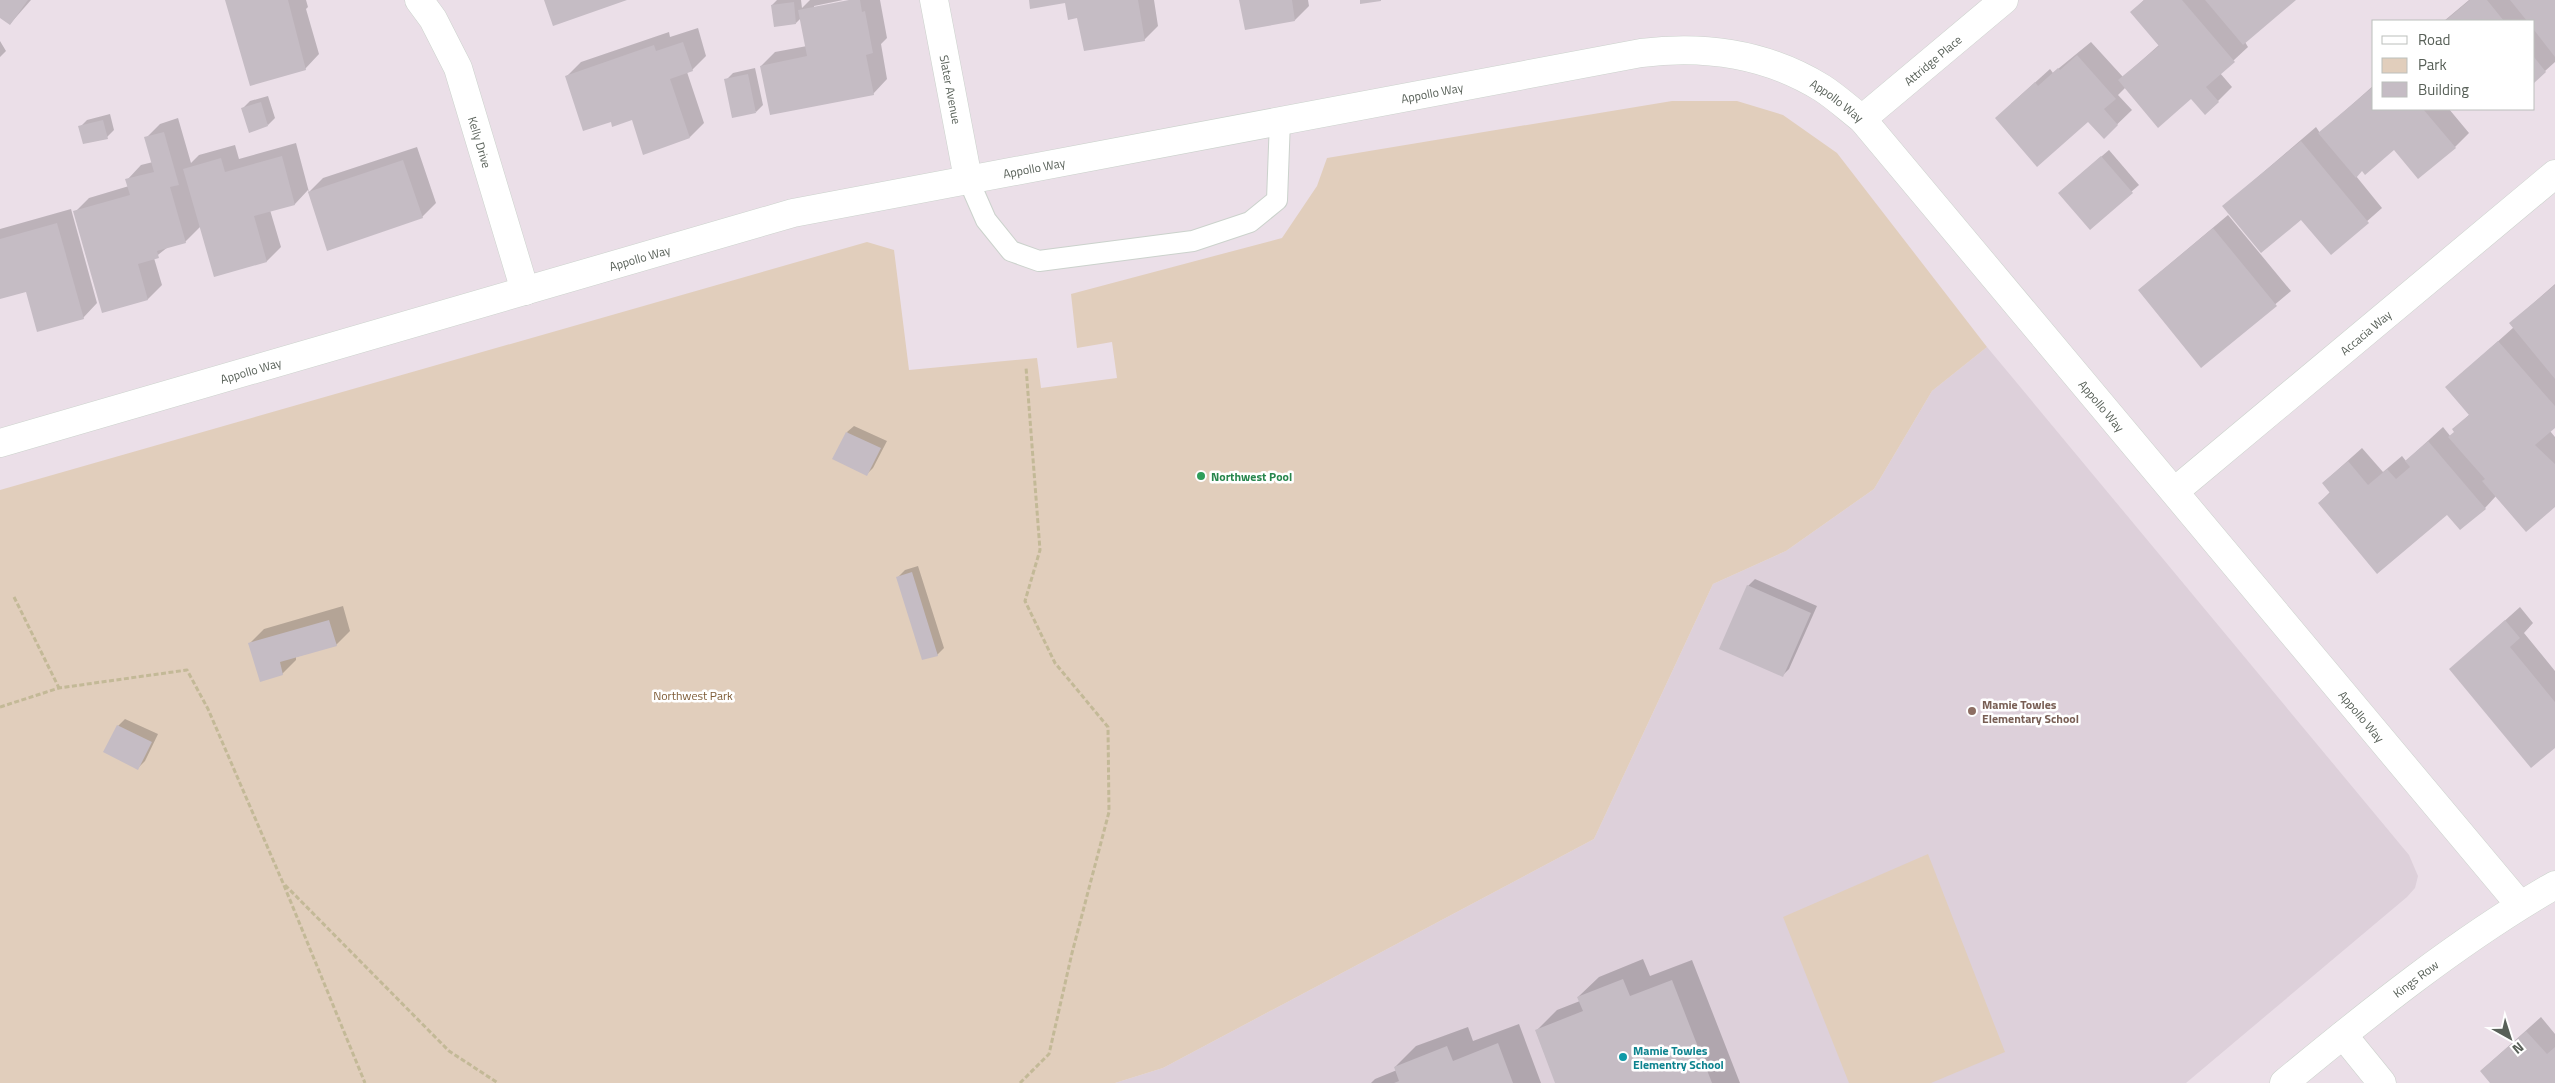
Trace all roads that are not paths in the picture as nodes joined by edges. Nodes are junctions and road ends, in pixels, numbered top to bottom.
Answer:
1 (420, 0) edge
2 (934, 0) edge
3 (2004, 0) edge
4 (1862, 119) junction
5 (1280, 120) junction
6 (2555, 174) edge
7 (968, 179) junction
8 (525, 291) junction
9 (0, 443) edge
10 (2175, 491) junction
11 (2555, 885) edge
12 (2520, 905) junction
13 (2343, 1035) junction
14 (2284, 1083) edge
15 (2382, 1083) edge

1 - 8 street, Kelly Drive
2 - 7 street, Slater Avenue
3 - 4 street, Attridge Place
4 - 5 street, Appollo Way
4 - 10 street, Appollo Way
5 - 7 street, Appollo Way
5 - 7 lane
6 - 10 street, Accacia Way
7 - 8 street, Appollo Way
8 - 9 street, Appollo Way
10 - 12 street, Appollo Way
11 - 12 street, Kings Row
12 - 13 street, Kings Row
13 - 14 street, Kings Row
13 - 15 street

